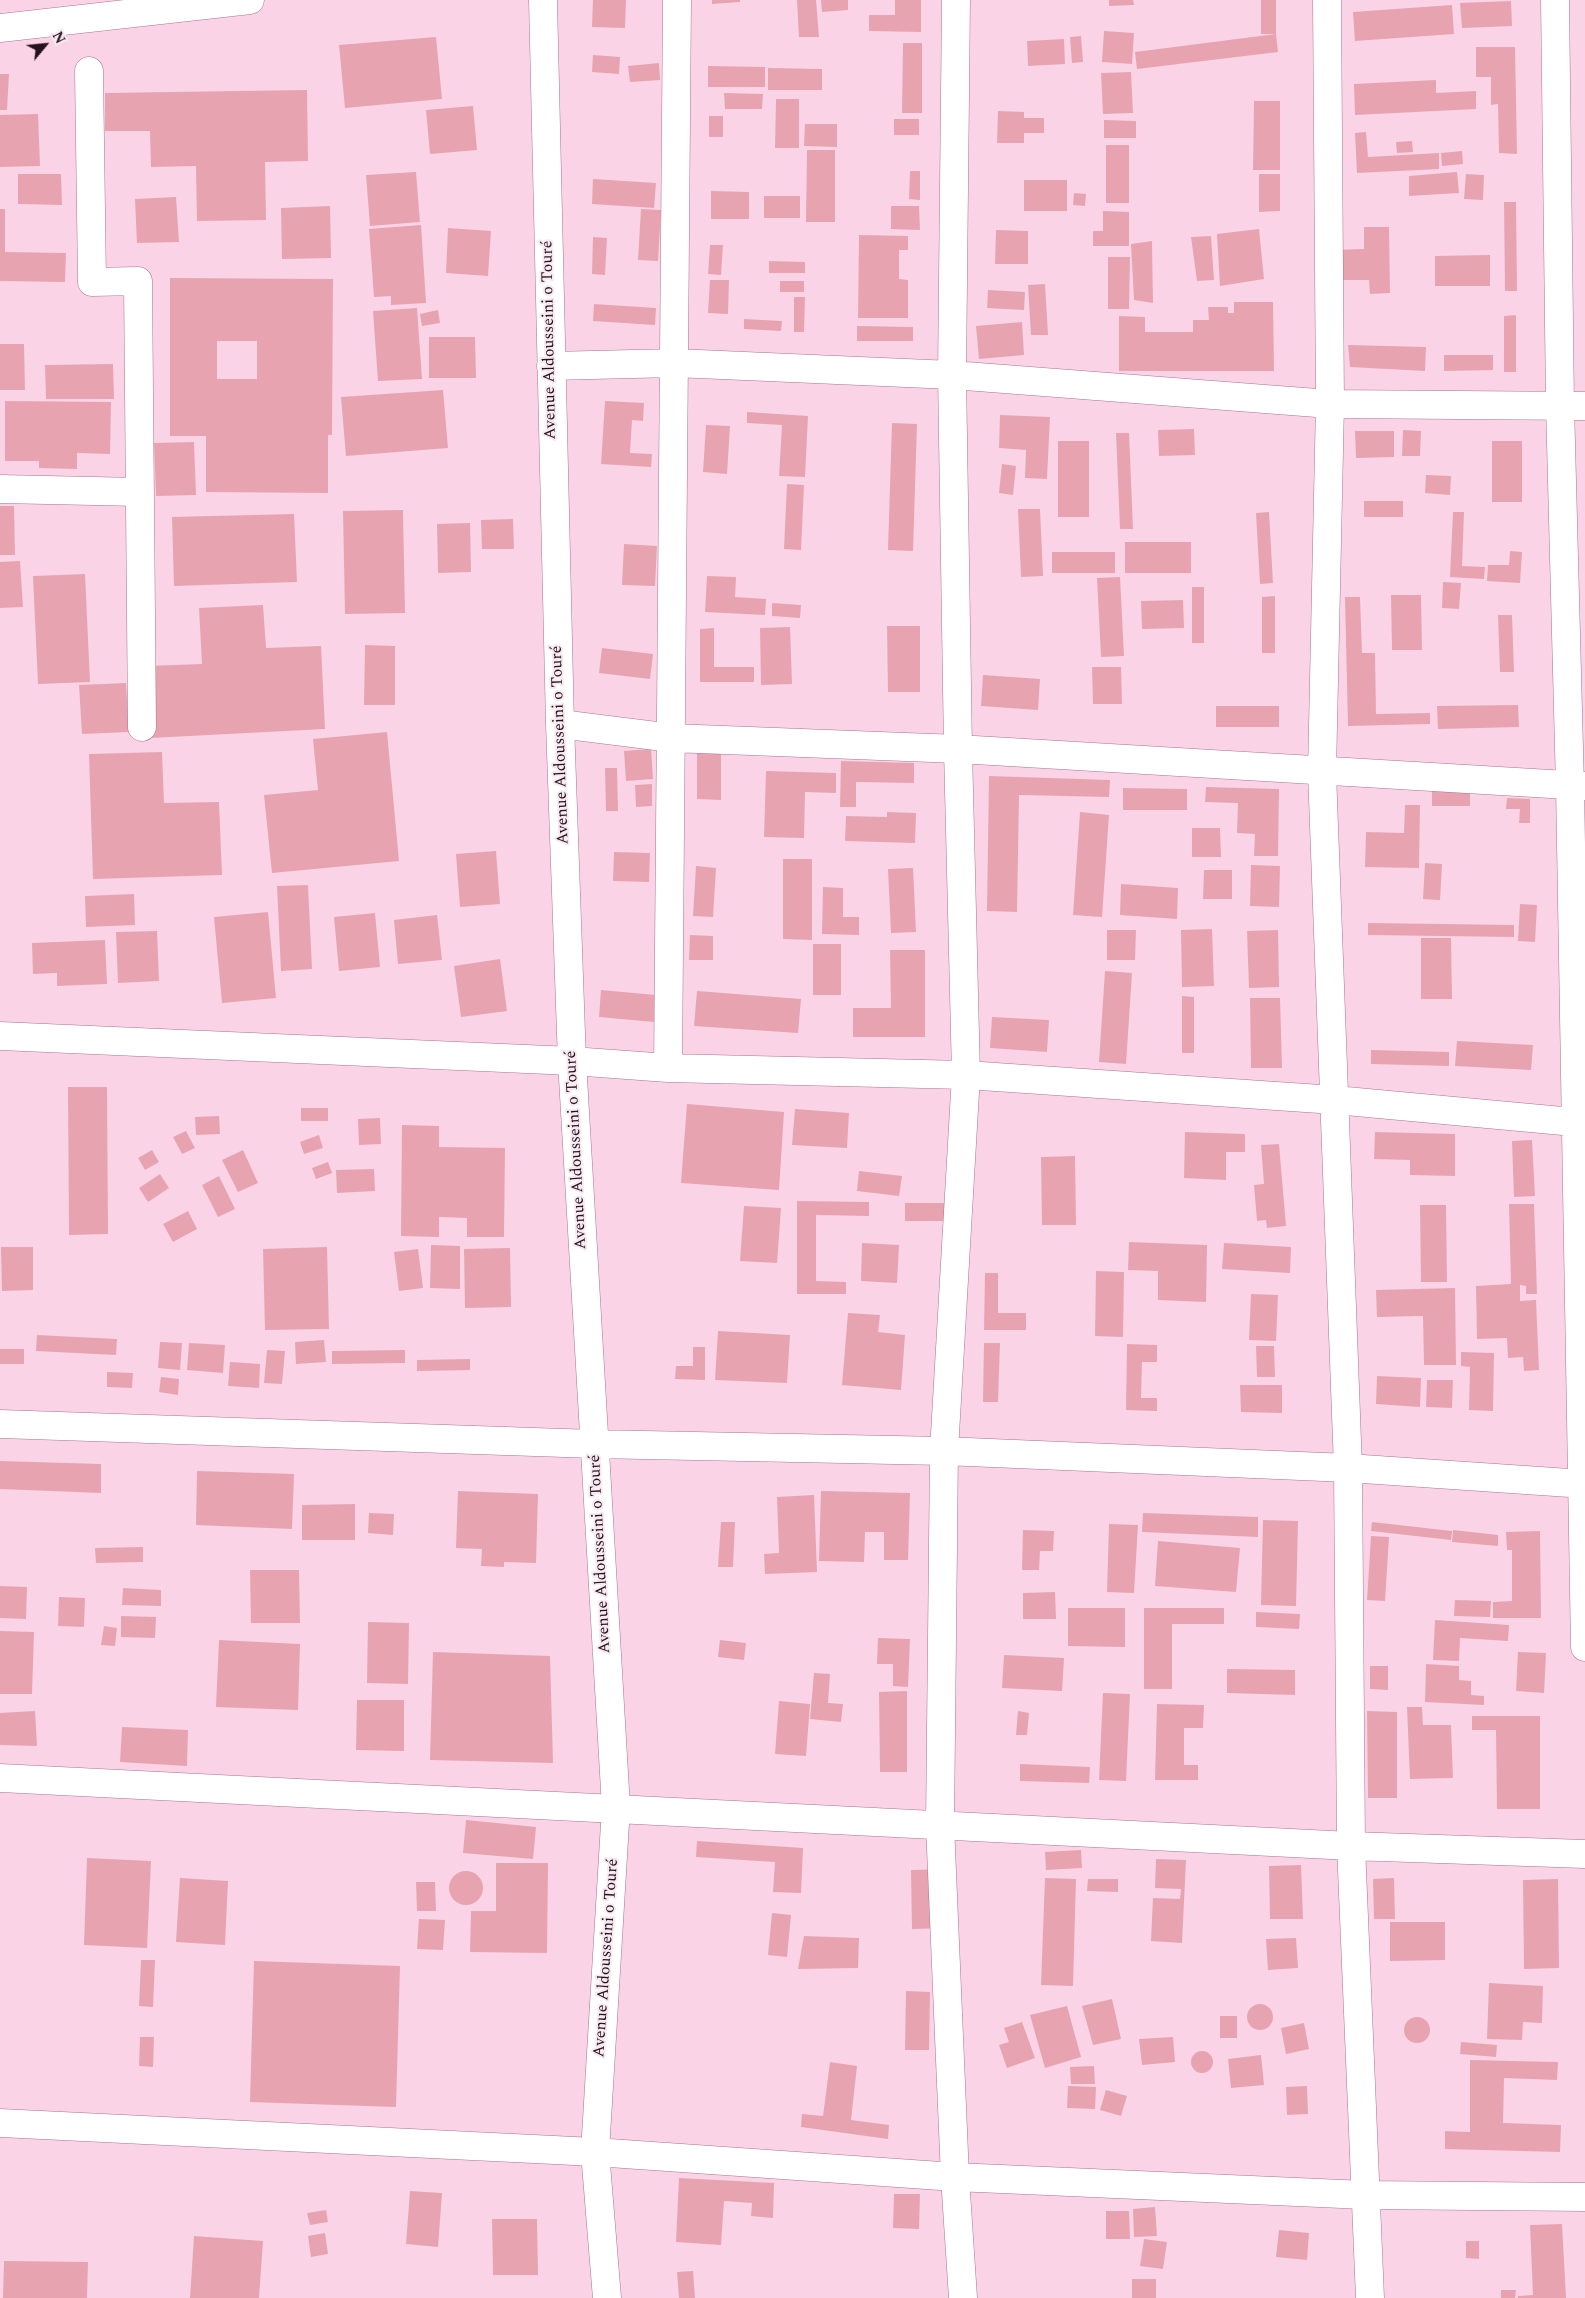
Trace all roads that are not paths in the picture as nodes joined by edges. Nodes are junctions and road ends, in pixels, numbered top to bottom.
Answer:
1 (250, 0) edge
2 (543, 0) edge
3 (676, 0) edge
4 (956, 0) edge
5 (1327, 0) edge
6 (1555, 0) edge
7 (0, 28) edge
8 (89, 72) dead end
9 (675, 363) junction
10 (551, 366) junction
11 (952, 375) junction
12 (1330, 404) junction
13 (1572, 406) edge
14 (0, 489) edge
15 (140, 492) junction
16 (560, 724) junction
17 (142, 727) dead end
18 (672, 738) junction
19 (958, 749) junction
20 (1322, 772) junction
21 (1578, 786) edge
22 (0, 1036) edge
23 (572, 1060) junction
24 (668, 1068) junction
25 (966, 1075) junction
26 (1335, 1100) junction
27 (1580, 1123) edge
28 (0, 1424) edge
29 (594, 1444) junction
30 (944, 1451) junction
31 (1348, 1468) junction
32 (1584, 1484) edge
33 (1585, 1647) edge
34 (0, 1778) edge
35 (616, 1807) junction
36 (940, 1825) junction
37 (1351, 1846) junction
38 (1585, 1854) edge
39 (0, 2123) edge
40 (595, 2152) junction
41 (955, 2177) junction
42 (1365, 2195) junction
43 (1585, 2197) edge
44 (607, 2298) edge
45 (963, 2298) edge
46 (1370, 2298) edge

1 - 7 street
2 - 10 street, Avenue Aldousseini o Touré
3 - 9 street
4 - 11 street
5 - 12 street
6 - 13 street
8 - 15 street
9 - 10 street
9 - 11 street
9 - 18 street
10 - 16 street, Avenue Aldousseini o Touré
11 - 12 street
11 - 19 street
12 - 13 street
12 - 20 street
13 - 21 street
14 - 15 street
15 - 17 street
16 - 18 street
16 - 23 street, Avenue Aldousseini o Touré
18 - 19 street
18 - 24 street
19 - 20 street
19 - 25 street
20 - 21 street
20 - 26 street
21 - 27 street
22 - 23 street
23 - 24 street
23 - 29 street, Avenue Aldousseini o Touré
24 - 25 street
25 - 26 street
25 - 30 street
26 - 27 street
26 - 31 street
27 - 32 street
28 - 29 street
29 - 30 street
29 - 35 street, Avenue Aldousseini o Touré
30 - 31 street
30 - 36 street
31 - 32 street
31 - 37 street
32 - 33 street
34 - 35 street
35 - 36 street
35 - 40 street, Avenue Aldousseini o Touré
36 - 37 street
36 - 41 street
37 - 38 street
37 - 42 street
39 - 40 street
40 - 41 street
40 - 44 street, Avenue Aldousseini o Touré
41 - 42 street
41 - 45 street
42 - 43 street
42 - 46 street

